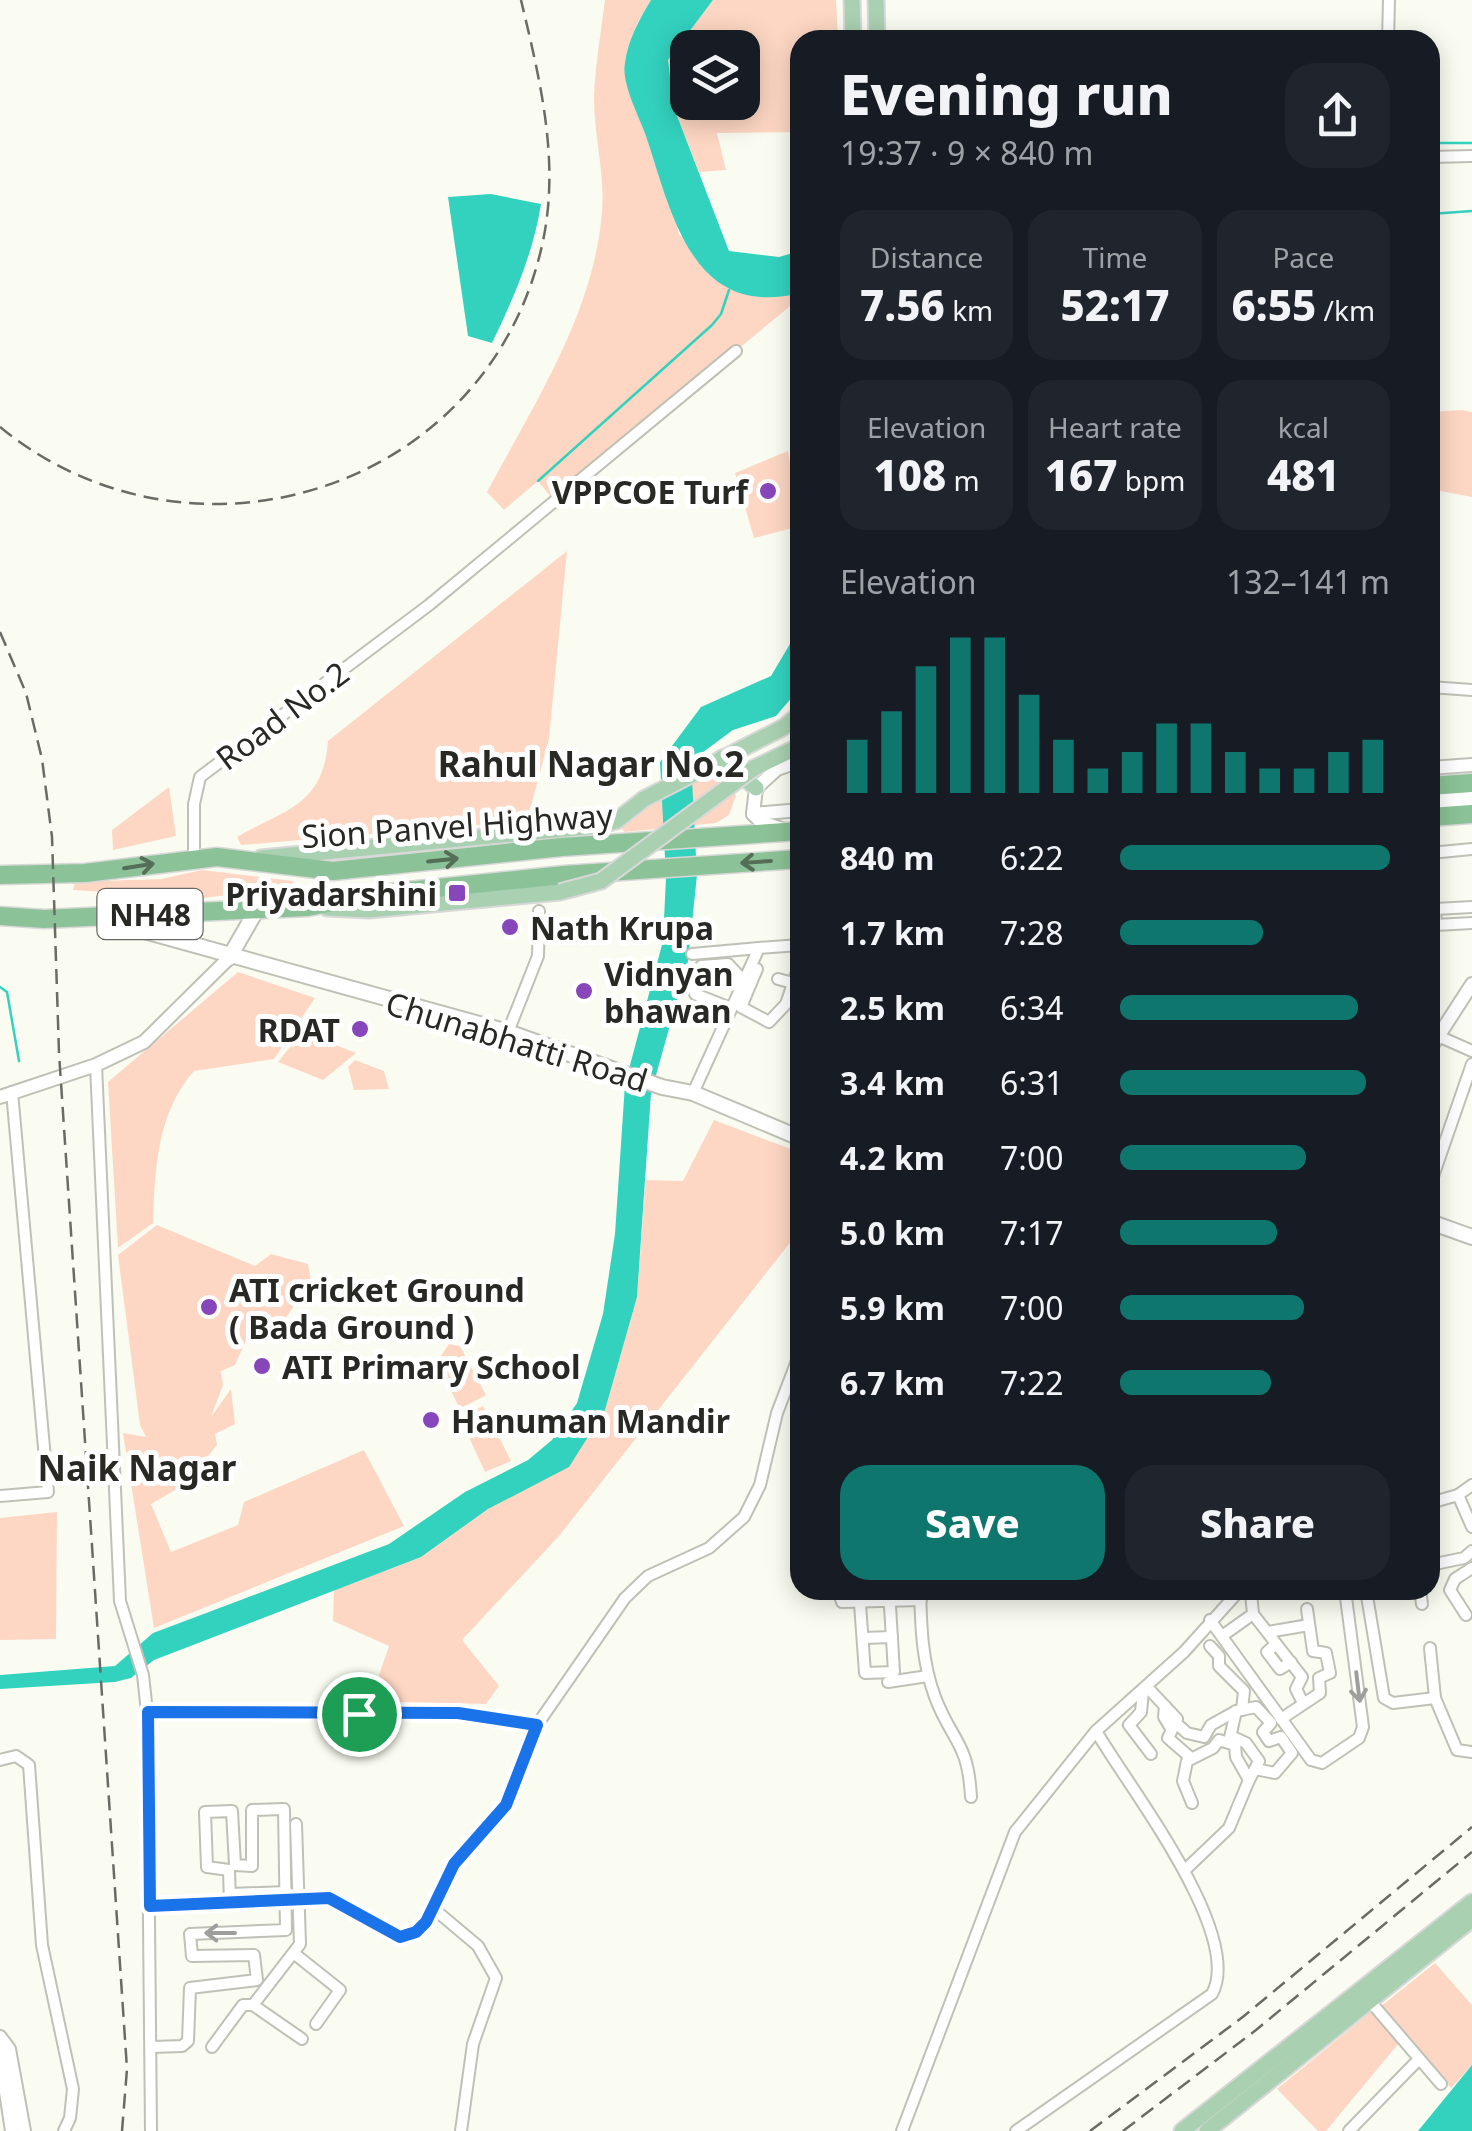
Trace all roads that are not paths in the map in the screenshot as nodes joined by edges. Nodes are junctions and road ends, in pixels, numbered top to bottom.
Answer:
1 (852, 0) edge
2 (876, 0) edge
3 (1389, 0) edge
4 (853, 30) edge
5 (877, 30) edge
6 (1388, 30) edge
7 (1440, 156) edge
8 (1472, 156) edge
9 (736, 351) dead end
10 (1440, 688) edge
11 (1472, 690) edge
12 (790, 720) edge
13 (790, 751) edge
14 (722, 758) junction
15 (790, 764) edge
16 (1472, 765) edge
17 (1440, 767) edge
18 (1472, 783) edge
19 (1440, 785) edge
20 (756, 788) junction
21 (1472, 793) edge
22 (1440, 795) edge
23 (1472, 804) edge
24 (1440, 807) edge
25 (790, 811) edge
26 (754, 814) junction
27 (1472, 814) edge
28 (1440, 816) edge
29 (616, 821) junction
30 (790, 831) edge
31 (790, 832) edge
32 (562, 847) junction
33 (1472, 849) edge
34 (1440, 852) edge
35 (194, 858) junction
36 (242, 859) junction
37 (790, 860) edge
38 (42, 873) junction
39 (0, 875) edge
40 (0, 887) edge
41 (308, 907) junction
42 (1472, 907) edge
43 (1440, 909) edge
44 (256, 910) junction
45 (539, 911) dead end
46 (89, 916) junction
47 (1472, 924) edge
48 (1440, 925) edge
49 (1, 926) edge
50 (790, 946) edge
51 (759, 948) junction
52 (715, 952) junction
53 (692, 954) dead end
54 (229, 958) junction
55 (714, 965) junction
56 (757, 969) dead end
57 (778, 980) dead end
58 (747, 981) junction
59 (790, 982) edge
60 (1472, 984) edge
61 (790, 994) edge
62 (728, 1007) junction
63 (508, 1032) junction
64 (1440, 1033) edge
65 (1440, 1037) edge
66 (1472, 1051) edge
67 (1472, 1064) edge
68 (96, 1065) junction
69 (694, 1093) junction
70 (6, 1094) edge
71 (790, 1134) edge
72 (1440, 1155) edge
73 (1440, 1226) edge
74 (1472, 1237) edge
75 (790, 1376) edge
76 (1472, 1484) edge
77 (1458, 1495) junction
78 (0, 1496) edge
79 (1440, 1500) edge
80 (1472, 1527) edge
81 (1472, 1551) edge
82 (1440, 1563) edge
83 (1472, 1568) edge
84 (860, 1600) edge
85 (889, 1600) edge
86 (920, 1600) edge
87 (1230, 1600) edge
88 (1252, 1600) edge
89 (1346, 1600) edge
90 (1368, 1600) edge
91 (1421, 1600) edge
92 (1422, 1604) dead end
93 (1307, 1608) dead end
94 (1254, 1614) junction
95 (1466, 1616) dead end
96 (1210, 1620) junction
97 (1310, 1624) junction
98 (1268, 1632) junction
99 (892, 1636) junction
100 (1222, 1636) junction
101 (862, 1638) junction
102 (1210, 1646) dead end
103 (1430, 1648) dead end
104 (926, 1676) junction
105 (888, 1682) dead end
106 (1145, 1689) junction
107 (926, 1696) dead end
108 (1435, 1698) junction
109 (1304, 1703) junction
110 (1239, 1711) junction
111 (148, 1712) junction
112 (1281, 1719) junction
113 (537, 1725) junction
114 (1174, 1726) junction
115 (1096, 1731) junction
116 (1204, 1737) junction
117 (1226, 1739) junction
118 (1472, 1752) edge
119 (1150, 1754) dead end
120 (1191, 1758) junction
121 (0, 1760) edge
122 (1255, 1769) junction
123 (1249, 1780) junction
124 (972, 1798) dead end
125 (1192, 1804) dead end
126 (296, 1824) dead end
127 (1185, 1870) junction
128 (291, 1897) junction
129 (230, 1898) junction
130 (1472, 1902) edge
131 (150, 1906) junction
132 (434, 1909) junction
133 (1472, 1918) edge
134 (1440, 1936) junction
135 (296, 1955) junction
136 (1390, 1976) junction
137 (1369, 2000) junction
138 (253, 2005) junction
139 (316, 2024) dead end
140 (1317, 2034) junction
141 (0, 2037) edge
142 (302, 2038) dead end
143 (152, 2047) junction
144 (212, 2047) dead end
145 (0, 2053) edge
146 (1419, 2059) junction
147 (1441, 2084) dead end
148 (1215, 2129) edge
149 (12, 2131) edge
150 (24, 2131) edge
151 (64, 2131) edge
152 (151, 2131) edge
153 (462, 2131) edge
154 (902, 2131) edge
155 (1016, 2131) edge
156 (1182, 2131) edge
157 (1349, 2131) edge

1 - 4 main road
2 - 5 main road
3 - 6 street
7 - 8 street
9 - 35 street, Road No.2
10 - 11 street
12 - 14 main road
13 - 41 main road, bridge
14 - 20 main road
14 - 29 main road
15 - 20 street
16 - 17 street
18 - 19 highway
20 - 26 street
21 - 22 main road
23 - 24 main road
25 - 26 street
26 - 30 street
27 - 28 highway
29 - 32 main road
29 - 36 main road
31 - 32 highway, Sion Panvel Highway
36 -> 32 highway, Sion Panvel Highway
33 - 34 street
35 - 36 highway, Sion Panvel Highway / NH48
38 -> 35 highway, Sion Panvel Highway / NH48
37 -> 41 highway, Sion Panvel Highway
38 - 39 highway, Sion Panvel Highway
38 - 40 highway, NH48
41 - 44 highway, Sion Panvel Highway / NH48
42 - 43 street
44 - 46 highway, Sion Panvel Highway / NH48
44 - 54 main road
45 - 63 street
46 - 49 highway, Sion Panvel Highway / NH48
46 - 54 main road, Chunabhatti Road
47 - 48 street
50 - 51 street
51 - 52 street
51 - 58 street
52 - 53 street
52 - 55 street
54 - 63 main road, Chunabhatti Road
54 - 68 street
55 - 62 street
55 - 62 street
56 - 58 street
57 - 59 street
58 - 61 street
58 - 62 street
60 - 64 street
62 - 69 street
63 - 69 main road, Chunabhatti Road
65 - 66 street
67 - 72 street
68 - 70 street
68 - 111 street
69 - 71 main road, Chunabhatti Road
70 - 78 street
73 - 74 main road
75 - 113 street
76 - 77 street
77 - 79 street
77 - 80 street
81 - 82 street
83 - 95 street
84 - 101 street
85 - 99 street
86 - 104 street
87 - 96 street
88 - 94 street
89 -> 112 street
90 - 108 street
91 - 92 street
93 - 97 street
94 - 98 street
94 - 100 street
96 - 100 street
96 - 106 street
97 - 98 street
97 - 109 street
98 - 109 street
99 - 101 street
99 - 101 street
100 - 112 street
102 - 110 street
103 - 108 street
104 - 105 street
104 - 107 street
104 - 124 street
106 - 114 street
106 - 115 street
106 - 119 street
108 - 118 street
109 - 112 street
110 - 116 street
110 - 117 street
110 - 122 street
111 - 113 street
111 - 131 street
113 - 132 street
114 - 116 street
114 - 120 street
115 - 127 street
115 - 154 street
116 - 117 street
117 - 120 street
117 - 122 street
117 - 123 street
120 - 125 street
121 - 151 street
122 - 123 street
123 - 127 street
126 - 128 street
127 - 155 street
128 - 129 street
128 - 129 street
128 - 132 street
128 - 135 street
128 -> 143 street
129 - 131 street
130 - 134 main road
131 - 143 street
132 - 153 street
133 - 134 main road
134 - 136 main road
135 - 138 street
135 - 139 street
136 - 137 main road
136 - 140 main road
137 - 140 main road
137 - 146 street
138 - 142 street
138 - 144 street
140 - 148 main road
140 - 156 main road
141 - 150 street
143 - 152 street
145 - 149 street
146 - 147 street
146 - 157 street

